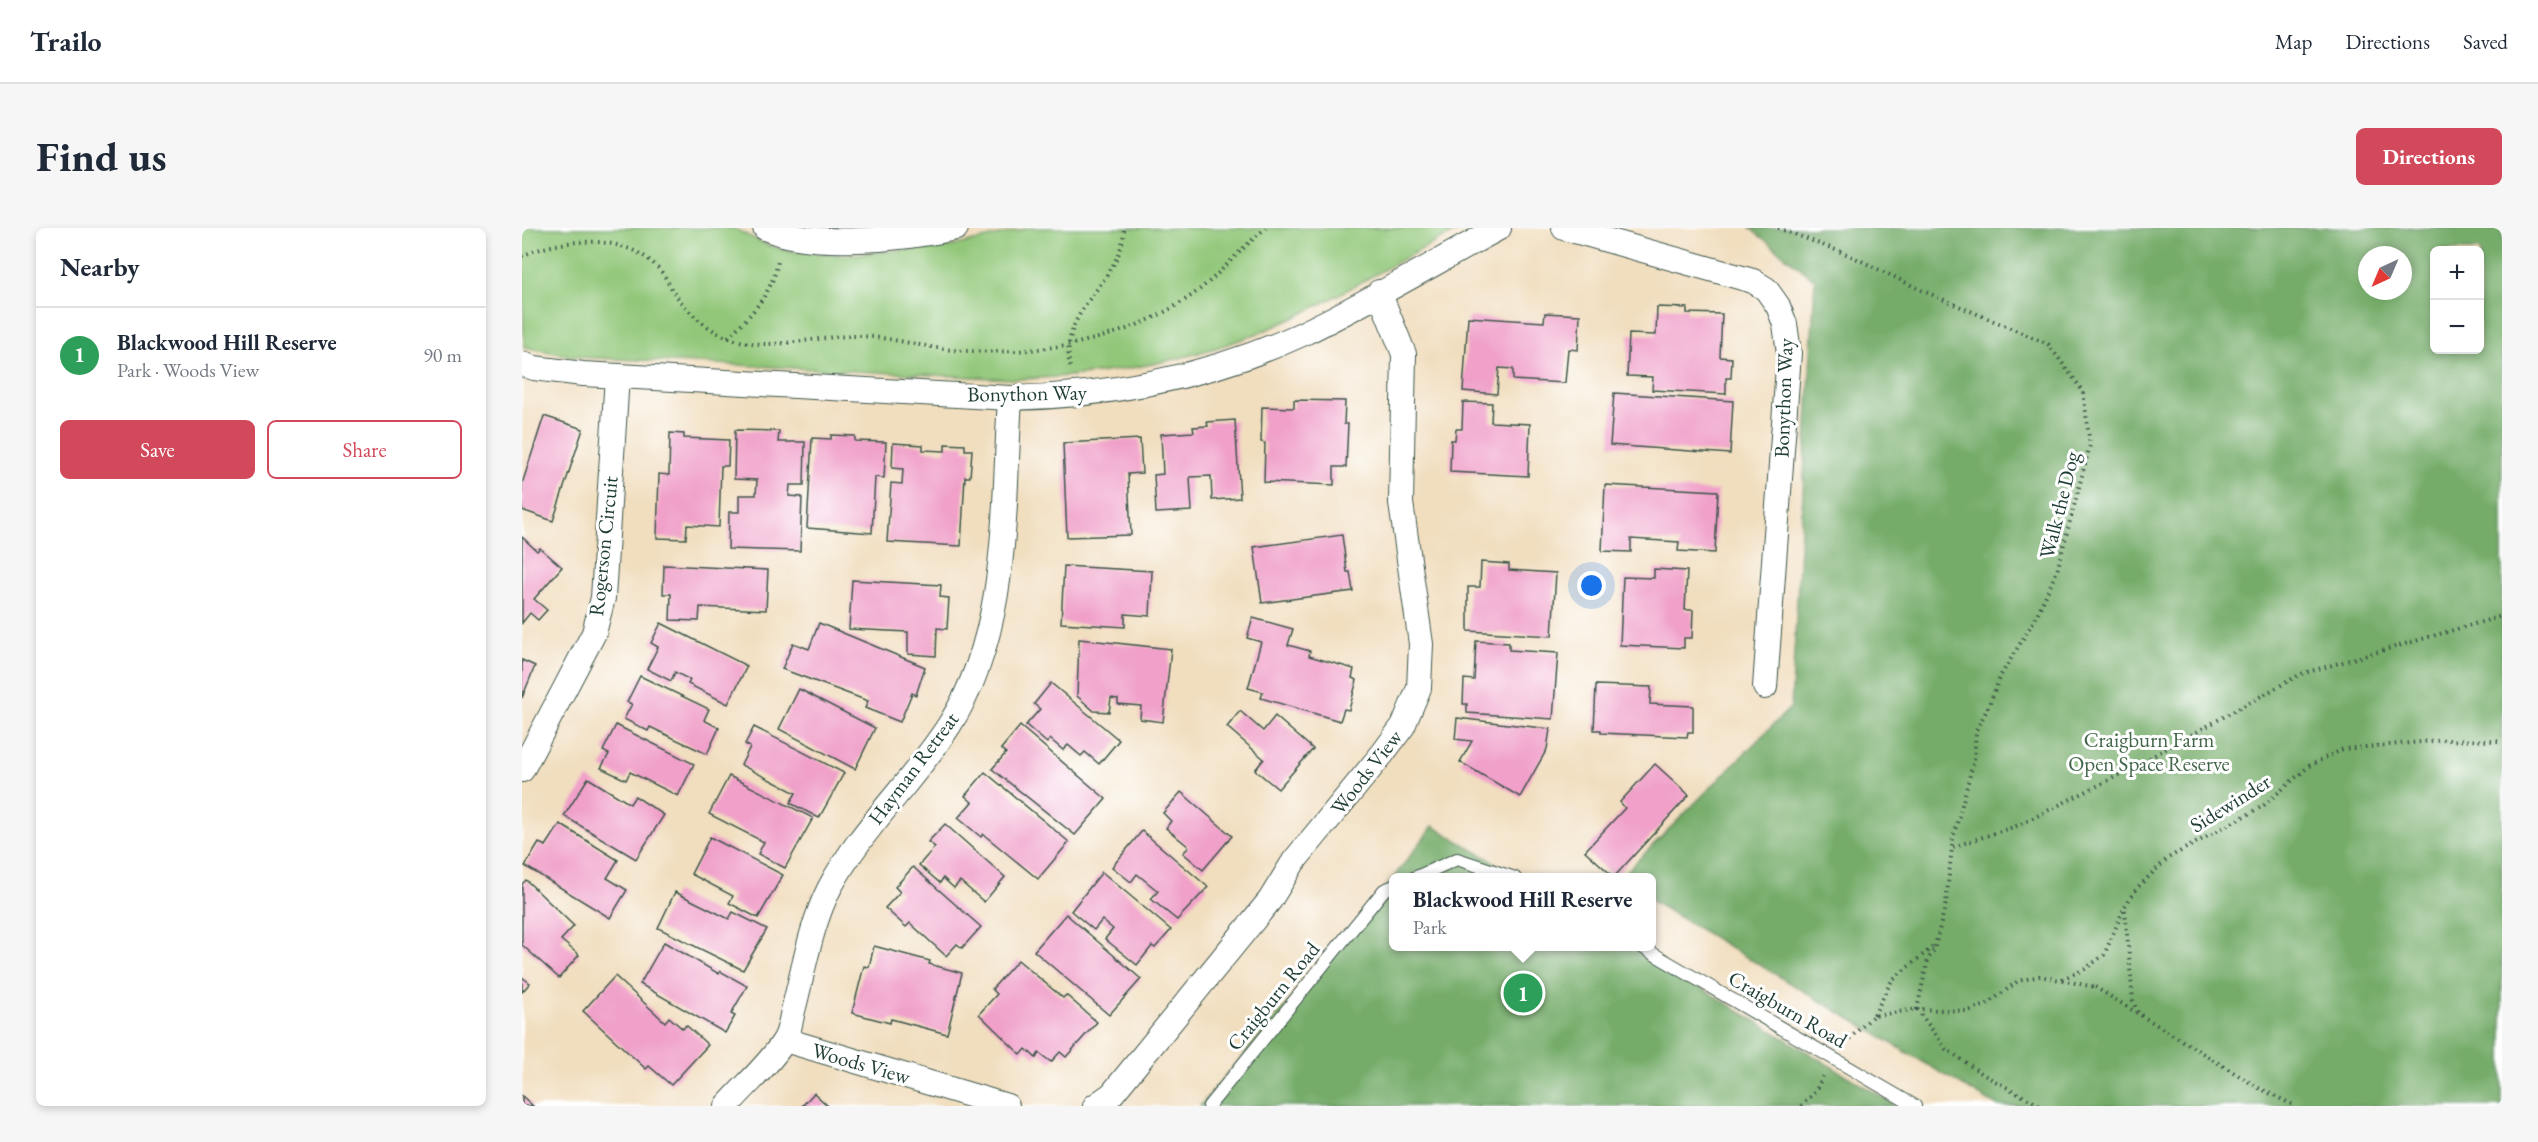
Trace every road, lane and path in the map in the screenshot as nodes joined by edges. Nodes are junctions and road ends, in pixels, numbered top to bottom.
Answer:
1 (956, 228) edge
2 (1124, 228) edge
3 (1266, 228) edge
4 (1499, 228) edge
5 (1564, 228) edge
6 (1779, 228) edge
7 (771, 230) edge
8 (522, 256) edge
9 (1379, 292) junction
10 (728, 338) junction
11 (1069, 344) junction
12 (522, 364) edge
13 (617, 376) junction
14 (1076, 395) junction
15 (1010, 398) junction
16 (2502, 616) edge
17 (1765, 687) dead end
18 (2502, 741) edge
19 (522, 770) edge
20 (1952, 847) junction
21 (1425, 873) edge
22 (1500, 873) edge
23 (1389, 888) edge
24 (2125, 906) junction
25 (1936, 945) junction
26 (1649, 951) edge
27 (2062, 979) junction
28 (1917, 1010) junction
29 (2139, 1015) junction
30 (1873, 1016) junction
31 (785, 1040) junction
32 (1831, 1057) junction
33 (726, 1106) edge
34 (1007, 1106) edge
35 (1095, 1106) edge
36 (1209, 1106) edge
37 (1801, 1106) edge
38 (1915, 1106) edge
39 (2041, 1106) edge
40 (2295, 1106) edge

1 - 7 street
2 - 11 path
3 - 11 path
4 - 9 street, Bonython Way
5 - 17 street, Bonython Way
6 - 20 path, Walk the Dog
7 - 10 path
8 - 10 path
9 - 14 street, Bonython Way
9 - 35 street, Woods View
10 - 11 path
11 - 14 path
12 - 13 street, Bonython Way
13 - 15 street, Bonython Way
13 - 19 street, Rogerson Circuit
14 - 15 street, Bonython Way
15 - 31 street, Hayman Retreat
16 - 20 path
18 - 24 path, Sidewinder
20 - 25 path, Walk the Dog
21 - 22 lane
23 - 36 lane, Craigburn Road
24 - 27 path, Sidewinder
24 - 29 path
25 - 28 path, Walk the Dog
25 - 30 path
26 - 32 lane, Craigburn Road
27 - 28 path, Sidewinder
27 - 29 path, Sidewinder
28 - 30 path, Sidewinder
28 - 39 path
29 - 40 path, Sidewinder
30 - 32 path
31 - 33 street, Hayman Retreat
31 - 34 street, Woods View
32 - 37 path
32 - 38 lane, Craigburn Road

